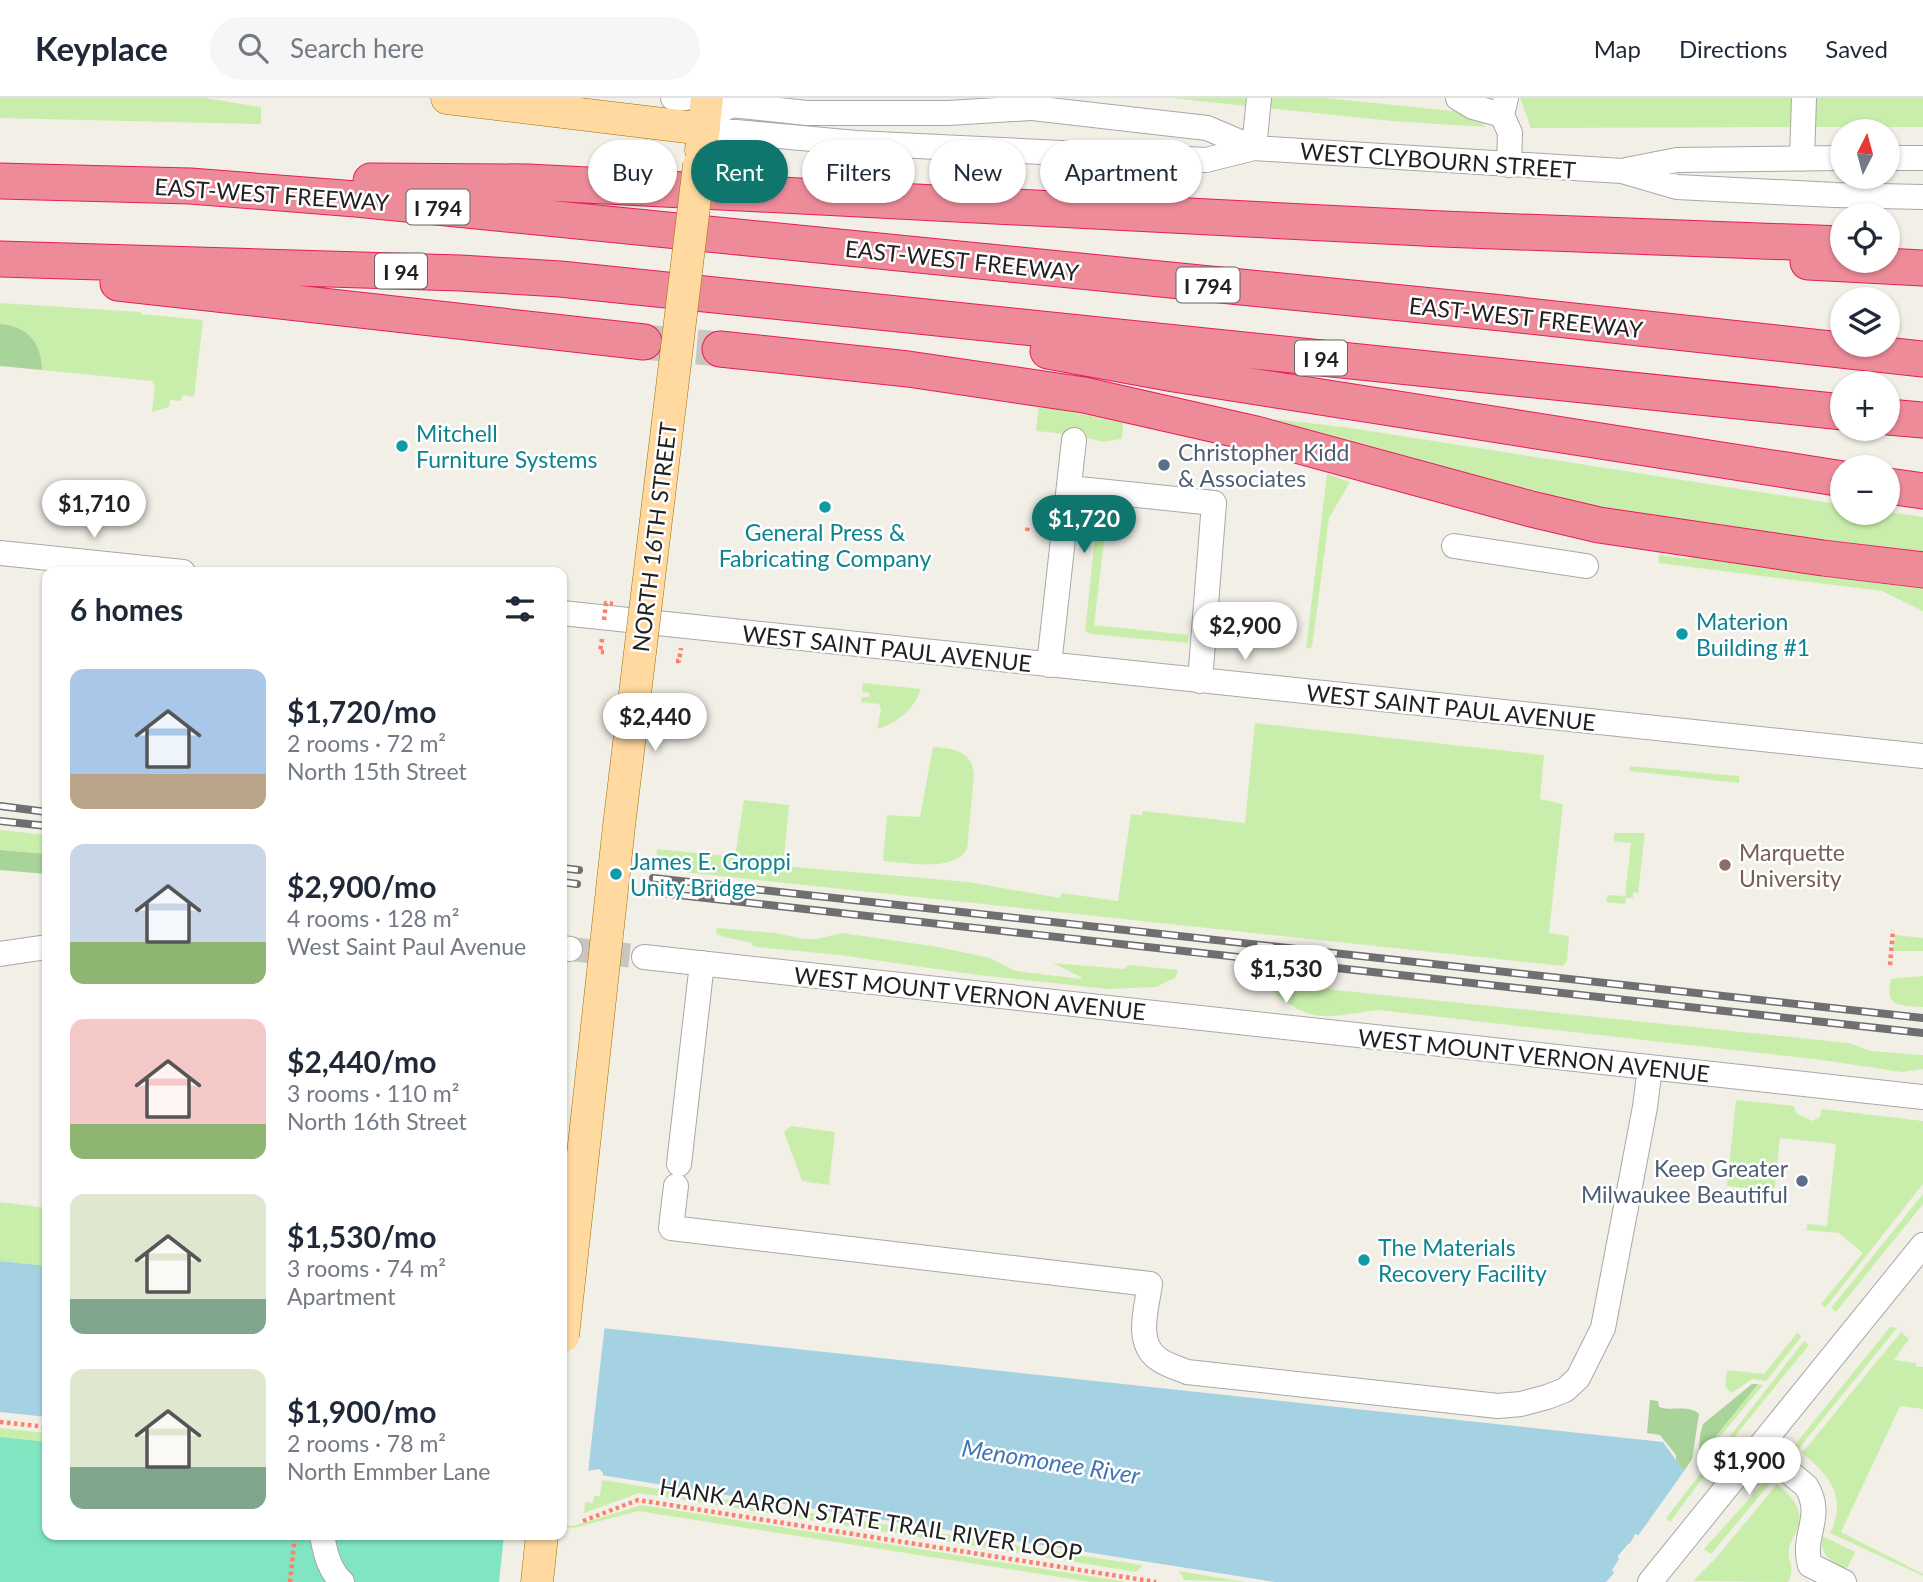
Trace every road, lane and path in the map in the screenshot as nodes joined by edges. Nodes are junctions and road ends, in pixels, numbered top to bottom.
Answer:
1 (447, 98) edge
2 (673, 98) edge
3 (685, 98) edge
4 (707, 98) edge
5 (937, 98) edge
6 (1259, 98) edge
7 (1458, 98) edge
8 (1804, 98) edge
9 (1504, 107) edge
10 (1030, 108) junction
11 (1112, 108) edge
12 (704, 130) junction
13 (1254, 148) junction
14 (1830, 158) edge
15 (1900, 158) edge
16 (1923, 158) edge
17 (1802, 159) junction
18 (1508, 165) junction
19 (1622, 171) junction
20 (0, 181) edge
21 (137, 184) junction
22 (1923, 197) edge
23 (1442, 229) junction
24 (1830, 244) edge
25 (1900, 246) edge
26 (1923, 247) edge
27 (0, 259) edge
28 (0, 268) edge
29 (1923, 268) edge
30 (800, 304) junction
31 (644, 342) tunnel mouth
32 (720, 349) tunnel mouth
33 (1830, 350) edge
34 (1900, 352) edge
35 (1923, 352) edge
36 (1900, 357) edge
37 (1923, 359) edge
38 (1830, 411) edge
39 (1900, 418) edge
40 (1923, 420) edge
41 (1074, 440) dead end
42 (1830, 477) edge
43 (1069, 488) junction
44 (1900, 488) edge
45 (1923, 491) edge
46 (1454, 546) dead end
47 (0, 553) edge
48 (1586, 566) dead end
49 (95, 567) edge
50 (1923, 570) edge
51 (613, 604) dead end
52 (567, 614) edge
53 (604, 621) dead end
54 (1049, 665) junction
55 (1200, 681) junction
56 (1923, 756) edge
57 (1893, 930) dead end
58 (42, 948) edge
59 (0, 954) edge
60 (644, 957) tunnel mouth
61 (702, 963) junction
62 (1889, 965) dead end
63 (1650, 1067) junction
64 (1923, 1097) edge
65 (1923, 1245) edge
66 (567, 1306) edge
67 (0, 1422) edge
68 (42, 1426) edge
69 (1760, 1448) junction
70 (583, 1521) dead end
71 (294, 1540) edge
72 (323, 1540) edge
73 (541, 1540) edge
74 (290, 1582) edge
75 (342, 1582) edge
76 (537, 1582) edge
77 (1156, 1582) edge
78 (1650, 1582) edge
79 (1844, 1582) edge

1 - 12 main road, WEST CLYBOURN STREET
2 - 3 street
4 - 12 main road, NORTH 16TH STREET
5 - 10 street, WEST CLYBOURN STREET
6 - 13 street
7 - 9 street
8 - 17 street
9 - 18 street
10 - 11 street, WEST CLYBOURN STREET
10 - 12 street
11 - 13 street, WEST CLYBOURN STREET
12 - 13 street, WEST CLYBOURN STREET
12 - 66 main road, NORTH 16TH STREET, bridge
13 - 18 street, WEST CLYBOURN STREET
14 - 17 street, WEST CLYBOURN STREET
15 - 16 street
17 - 19 street, WEST CLYBOURN STREET
18 - 19 street, WEST CLYBOURN STREET
19 - 22 street, WEST CLYBOURN STREET
20 - 21 highway, EAST-WEST FREEWAY
21 - 23 highway
21 - 33 highway, EAST-WEST FREEWAY / I 794
23 - 24 highway
23 - 29 highway
25 - 26 highway
27 - 30 highway, I 94
28 - 31 highway
30 - 38 highway, I 94
30 - 42 highway
32 - 50 highway
34 - 35 highway
36 - 37 highway, EAST-WEST FREEWAY / I 794
39 - 40 highway
41 - 43 street
43 - 54 street
43 - 55 street
44 - 45 highway
46 - 48 street
47 - 49 street
51 - 53 path, bridge
52 - 54 street, WEST SAINT PAUL AVENUE
54 - 55 street, WEST SAINT PAUL AVENUE
55 - 56 street, WEST SAINT PAUL AVENUE
57 - 62 path
58 - 59 street
60 - 61 street, WEST MOUNT VERNON AVENUE
61 - 63 street, WEST MOUNT VERNON AVENUE
61 - 63 street
63 - 64 street, WEST MOUNT VERNON AVENUE
65 - 69 street
67 - 68 path
69 - 78 street
69 - 79 street
70 - 77 path, HANK AARON STATE TRAIL RIVER LOOP
71 - 74 path
72 - 75 street
73 - 76 main road

